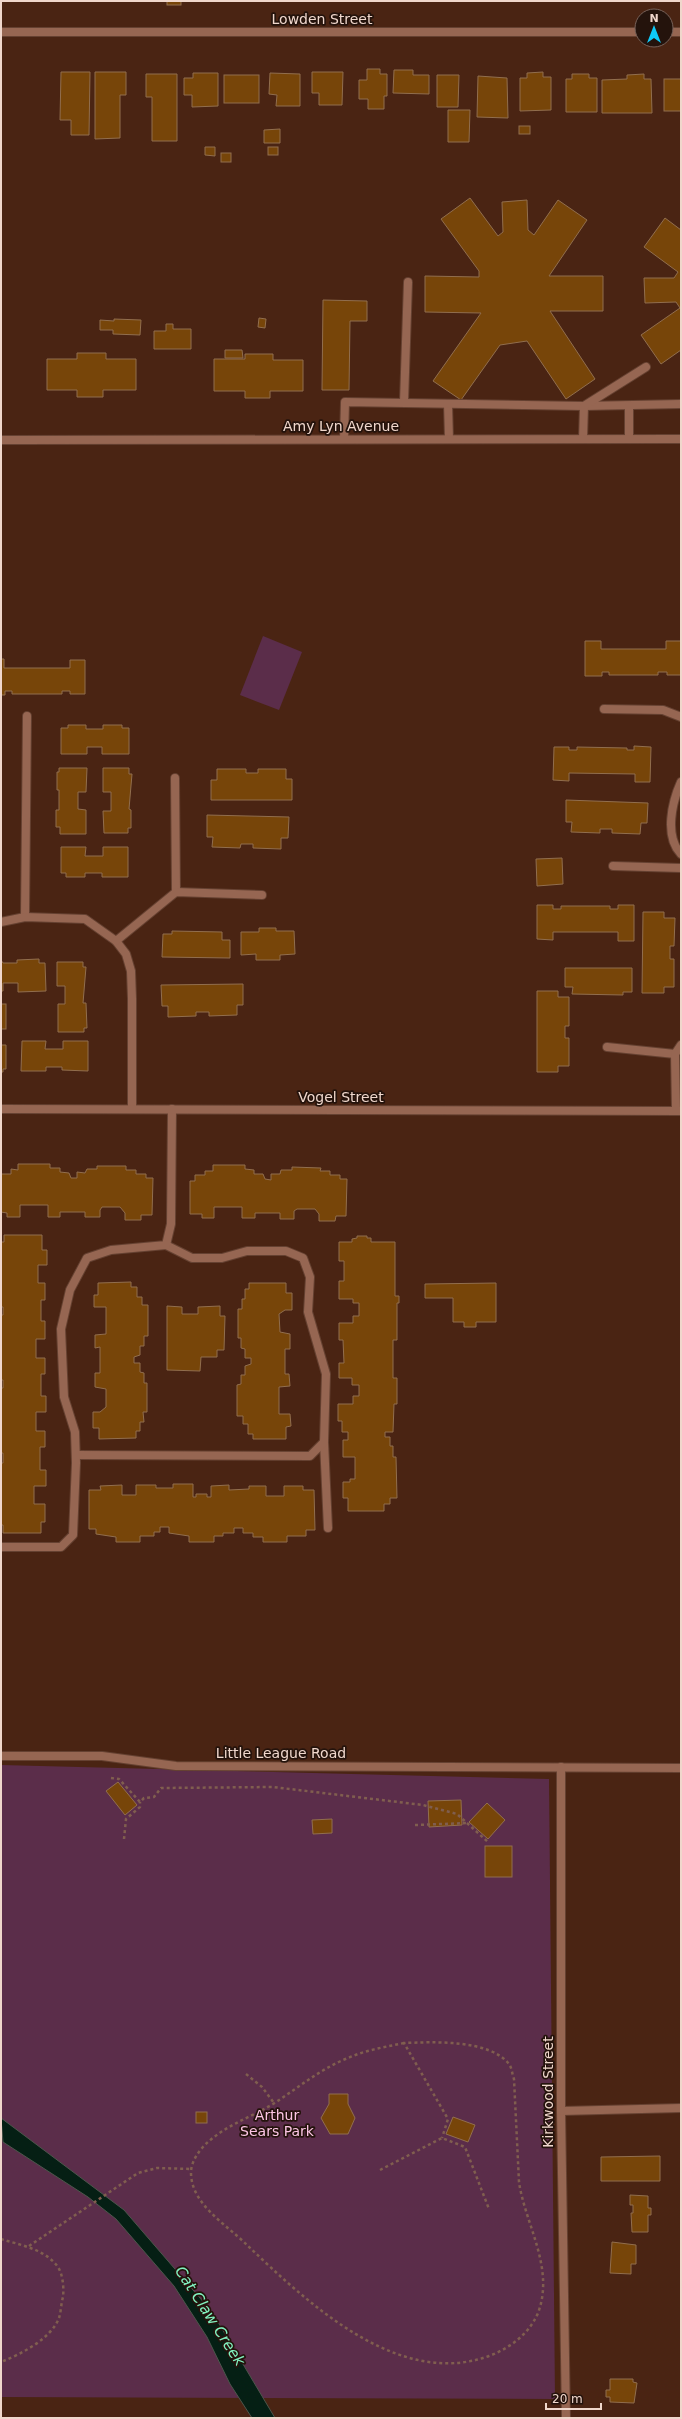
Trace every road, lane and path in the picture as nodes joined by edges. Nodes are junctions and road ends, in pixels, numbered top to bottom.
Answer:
1 (1, 32) edge
2 (634, 32) edge
3 (408, 282) dead end
4 (646, 368) dead end
5 (404, 402) junction
6 (448, 404) junction
7 (681, 404) edge
8 (584, 406) junction
9 (629, 406) junction
10 (344, 439) junction
11 (449, 439) junction
12 (583, 439) junction
13 (629, 439) junction
14 (681, 439) edge
15 (1, 440) edge
16 (604, 709) dead end
17 (27, 716) dead end
18 (681, 717) edge
19 (174, 778) dead end
20 (681, 782) edge
21 (681, 854) edge
22 (613, 866) dead end
23 (681, 868) edge
24 (176, 892) junction
25 (262, 895) dead end
26 (25, 917) junction
27 (1, 922) edge
28 (116, 941) junction
29 (681, 1045) edge
30 (607, 1047) dead end
31 (675, 1054) junction
32 (1, 1109) edge
33 (132, 1109) junction
34 (172, 1109) junction
35 (678, 1111) edge
36 (166, 1245) junction
37 (324, 1442) junction
38 (76, 1455) junction
39 (328, 1528) dead end
40 (1, 1547) edge
41 (1, 1756) edge
42 (561, 1767) junction
43 (681, 1768) edge
44 (111, 1778) dead end
45 (140, 1802) junction
46 (469, 1823) junction
47 (415, 1825) dead end
48 (124, 1839) dead end
49 (488, 1842) dead end
50 (404, 2043) junction
51 (246, 2074) dead end
52 (274, 2103) junction
53 (681, 2108) edge
54 (561, 2111) junction
55 (442, 2138) junction
56 (191, 2169) junction
57 (380, 2170) dead end
58 (489, 2209) dead end
59 (1, 2239) edge
60 (29, 2246) junction
61 (1, 2362) edge
62 (566, 2418) edge

1 - 2 street, Lowden Street
3 - 5 street
4 - 8 street
5 - 6 street
5 - 10 street
6 - 8 street
6 - 11 street
7 - 9 street
8 - 9 street
8 - 12 street
9 - 13 street
10 - 11 street, Amy Lyn Avenue
10 - 15 street, Amy Lyn Avenue
11 - 12 street, Amy Lyn Avenue
12 - 13 street, Amy Lyn Avenue
13 - 14 street, Amy Lyn Avenue
16 - 18 street
17 - 26 street
19 - 24 street
20 - 21 street
22 - 23 street
24 - 25 street
24 - 28 street
26 - 27 street
26 - 28 street
28 - 33 street
29 - 31 street
30 - 31 street
31 - 35 street
32 - 33 street, Vogel Street
33 - 34 street, Vogel Street
34 - 35 street, Vogel Street
34 - 36 street
36 - 37 street
36 - 38 street
37 - 38 street
37 - 39 street
38 - 40 street
41 - 42 street, Little League Road
42 - 43 street, Little League Road
42 - 54 street, Kirkwood Street
44 - 45 path
45 - 46 path
45 - 48 path
46 - 47 path
46 - 49 path
50 - 52 path
50 - 55 path
50 - 56 path
51 - 52 path
52 - 56 path
53 - 54 street
54 - 62 street, Kirkwood Street
55 - 57 path
55 - 58 path
56 - 60 path
59 - 60 path
60 - 61 path

